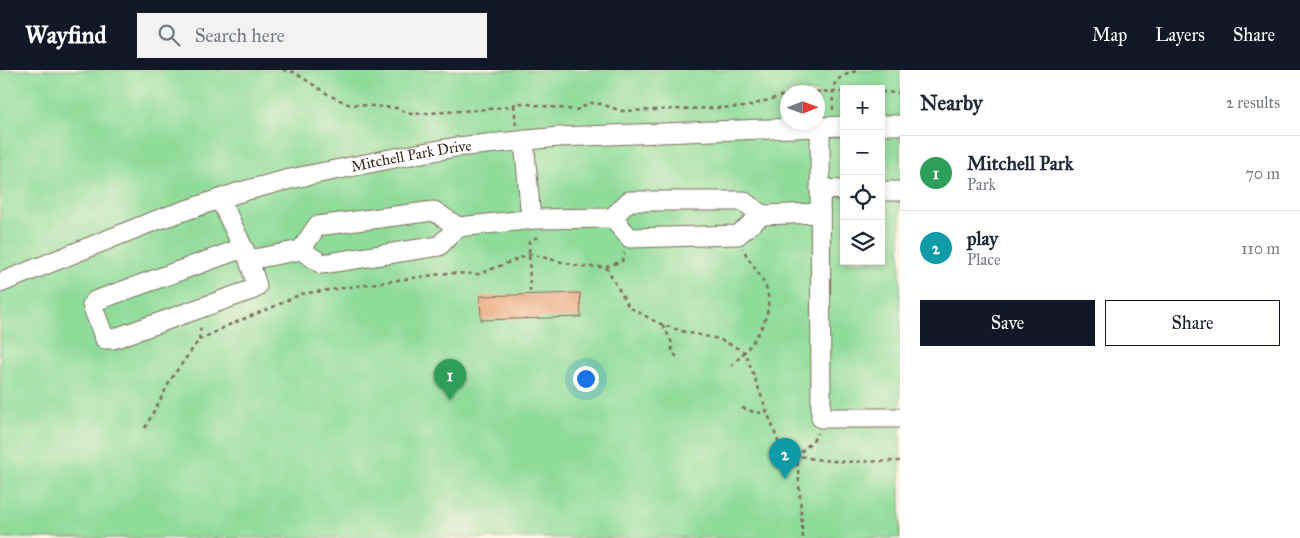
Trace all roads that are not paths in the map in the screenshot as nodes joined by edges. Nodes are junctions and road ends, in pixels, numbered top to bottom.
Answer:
1 (885, 125) edge
2 (900, 125) edge
3 (825, 126) edge
4 (840, 126) edge
5 (780, 128) edge
6 (820, 130) edge
7 (521, 140) junction
8 (820, 189) junction
9 (840, 190) edge
10 (885, 191) edge
11 (900, 191) edge
12 (220, 199) junction
13 (820, 213) junction
14 (762, 215) junction
15 (612, 218) junction
16 (539, 219) junction
17 (458, 227) junction
18 (301, 250) junction
19 (246, 254) junction
20 (0, 283) edge
21 (900, 418) edge

1 - 2 street
3 - 4 street, Mitchell Park Drive
5 - 7 street, Mitchell Park Drive
6 - 8 street
7 - 12 street, Mitchell Park Drive
7 - 16 street
8 - 9 street
8 - 13 street
10 - 11 street
12 - 19 street
12 - 20 street, Mitchell Park Drive
13 - 14 street
13 - 21 street
14 - 15 street
14 - 15 street
15 - 16 street
16 - 17 street
17 - 18 street
17 - 18 street
18 - 19 street
19 - 19 street

